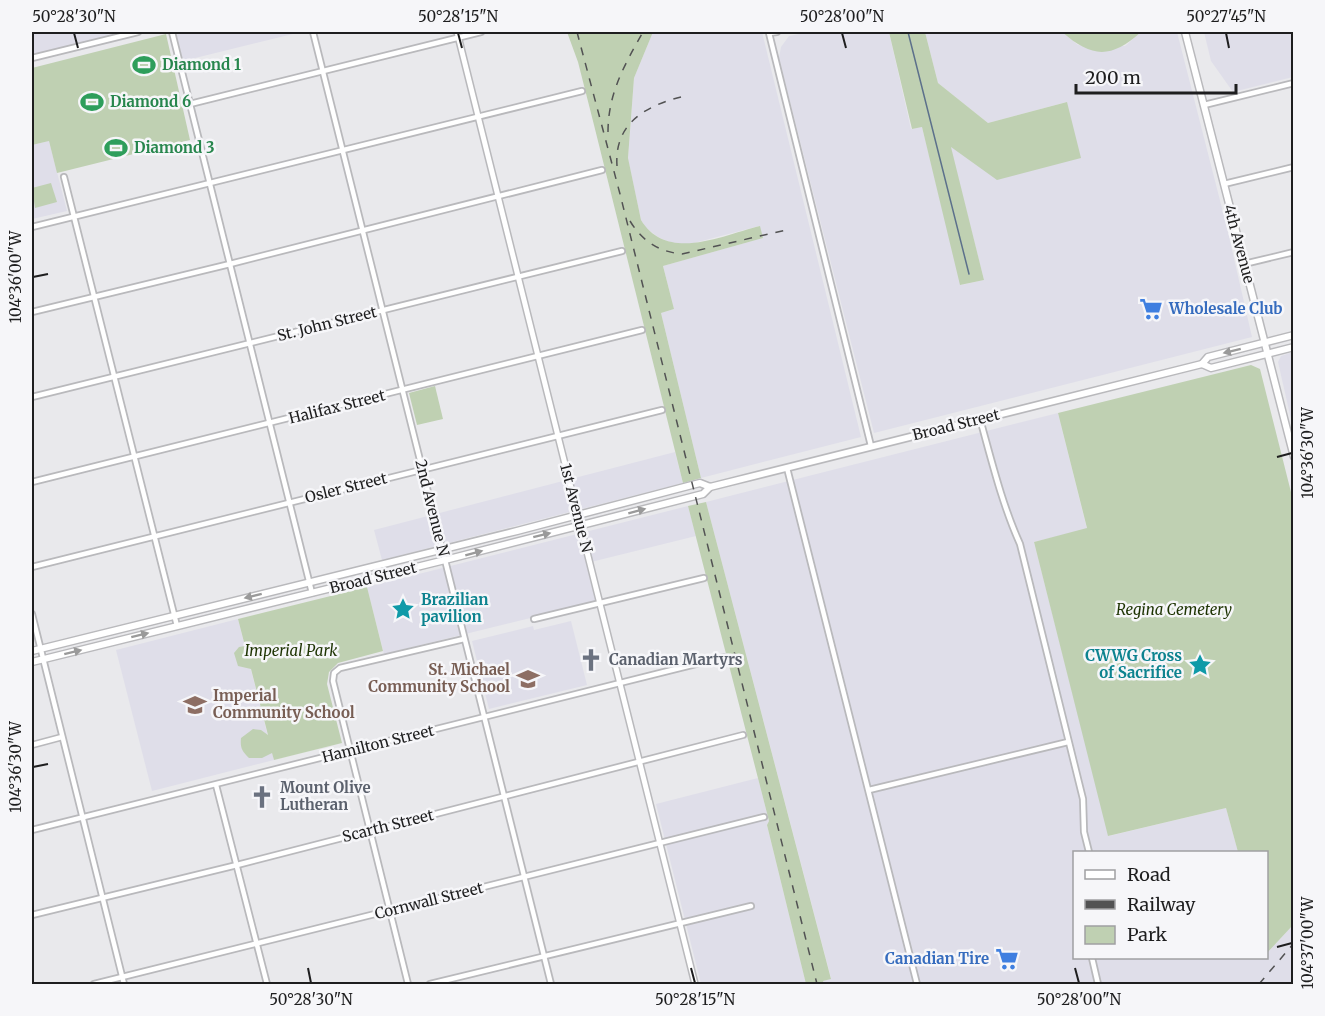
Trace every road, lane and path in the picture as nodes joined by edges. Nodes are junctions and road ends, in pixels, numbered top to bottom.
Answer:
1 (138, 32) edge
2 (172, 32) edge
3 (313, 32) edge
4 (481, 32) edge
5 (777, 32) edge
6 (1185, 32) edge
7 (458, 34) edge
8 (32, 58) edge
9 (323, 71) junction
10 (1293, 83) edge
11 (582, 91) dead end
12 (190, 104) junction
13 (1204, 105) junction
14 (478, 116) junction
15 (343, 151) junction
16 (1293, 167) edge
17 (602, 170) dead end
18 (64, 177) dead end
19 (210, 183) junction
20 (1224, 184) junction
21 (498, 196) junction
22 (74, 217) junction
23 (32, 227) edge
24 (362, 231) junction
25 (622, 251) dead end
26 (1293, 252) edge
27 (230, 264) junction
28 (1244, 264) junction
29 (518, 277) junction
30 (94, 296) junction
31 (382, 309) junction
32 (32, 312) edge
33 (642, 330) dead end
34 (1293, 335) edge
35 (1265, 342) junction
36 (250, 344) junction
37 (1293, 347) edge
38 (1268, 354) junction
39 (538, 356) junction
40 (1202, 364) junction
41 (114, 376) junction
42 (402, 390) junction
43 (32, 397) edge
44 (662, 410) dead end
45 (980, 419) junction
46 (270, 424) junction
47 (558, 435) junction
48 (871, 446) junction
49 (134, 456) junction
50 (1293, 457) edge
51 (786, 468) junction
52 (422, 469) junction
53 (32, 482) edge
54 (710, 487) junction
55 (290, 503) junction
56 (578, 515) junction
57 (580, 526) junction
58 (154, 536) junction
59 (442, 550) junction
60 (445, 560) junction
61 (32, 567) edge
62 (704, 578) dead end
63 (309, 582) junction
64 (312, 593) junction
65 (600, 603) junction
66 (32, 614) edge
67 (174, 616) junction
68 (534, 620) dead end
69 (177, 626) junction
70 (464, 639) junction
71 (40, 649) junction
72 (32, 651) edge
73 (724, 657) dead end
74 (43, 659) junction
75 (32, 662) edge
76 (620, 683) junction
77 (484, 717) junction
78 (743, 735) dead end
79 (62, 737) junction
80 (1068, 742) junction
81 (32, 745) edge
82 (350, 750) junction
83 (639, 762) junction
84 (216, 785) junction
85 (869, 790) junction
86 (504, 796) junction
87 (764, 817) dead end
88 (82, 818) junction
89 (32, 830) edge
90 (370, 830) junction
91 (660, 843) junction
92 (1089, 851) edge
93 (237, 865) junction
94 (524, 878) junction
95 (102, 898) junction
96 (751, 906) dead end
97 (390, 911) junction
98 (32, 915) edge
99 (679, 923) junction
100 (257, 944) junction
101 (544, 956) junction
102 (1092, 959) edge
103 (122, 978) junction
104 (94, 984) edge
105 (124, 984) edge
106 (267, 984) edge
107 (408, 984) edge
108 (430, 984) edge
109 (551, 984) edge
110 (695, 984) edge
111 (917, 984) edge
112 (1098, 984) edge

1 - 8 street
2 - 12 street
3 - 9 street, 2nd Avenue N
4 - 7 street
5 - 48 street
6 - 13 main road, 4th Avenue
7 - 9 street
7 - 14 street, 1st Avenue N
9 - 12 street
9 - 15 street, 2nd Avenue N
10 - 13 street
11 - 14 street
12 - 19 street
13 - 20 main road, 4th Avenue
14 - 15 street
14 - 21 street, 1st Avenue N
15 - 19 street
15 - 24 street, 2nd Avenue N
16 - 20 street
17 - 21 street
18 - 22 street
19 - 22 street
19 - 27 street
20 - 28 main road, 4th Avenue
21 - 24 street
21 - 29 street, 1st Avenue N
22 - 23 street
22 - 30 street
24 - 27 street
24 - 31 street, 2nd Avenue N
25 - 29 street, St. John Street
26 - 28 street
27 - 30 street
27 - 36 street
28 - 35 main road, 4th Avenue
29 - 31 street, St. John Street
29 - 39 street, 1st Avenue N
30 - 32 street
30 - 41 street
31 - 36 street, St. John Street
31 - 42 street, 2nd Avenue N
33 - 39 street, Halifax Street
34 - 35 main road, Broad Street
35 - 38 main road, 4th Avenue
35 -> 40 main road, Broad Street
36 - 41 street, St. John Street
36 - 46 street
37 - 38 main road, Broad Street
38 - 40 main road, Broad Street
38 - 50 main road, 4th Avenue
39 - 42 street, Halifax Street
39 - 47 street, 1st Avenue N
40 - 45 main road, Broad Street
41 - 43 street, St. John Street
41 - 49 street
42 - 46 street, Halifax Street
42 - 52 street, 2nd Avenue N
44 - 47 street, Osler Street
45 - 48 main road, Broad Street
45 - 80 street
46 - 49 street, Halifax Street
46 - 55 street
47 - 52 street, Osler Street
47 - 56 street, 1st Avenue N
48 - 51 main road, Broad Street
49 - 53 street, Halifax Street
49 - 58 street
51 - 54 main road, Broad Street
51 - 85 street
52 - 55 street, Osler Street
52 - 59 street, 2nd Avenue N
54 - 56 main road, Broad Street
57 -> 54 main road, Broad Street
55 - 58 street, Osler Street
55 - 63 street
56 - 57 street, 1st Avenue N
56 - 59 main road, Broad Street
60 -> 57 main road, Broad Street
57 - 65 street, 1st Avenue N
58 - 61 street, Osler Street
58 - 67 street
59 - 60 street, 2nd Avenue N
59 - 63 main road, Broad Street
60 - 64 main road, Broad Street
60 - 70 street, 2nd Avenue N
62 - 65 street
63 - 64 street
63 -> 67 main road, Broad Street
64 - 69 main road, Broad Street
65 - 68 street
65 - 76 street, 1st Avenue N
66 - 71 street
67 - 69 street
67 - 71 main road, Broad Street
74 -> 69 main road, Broad Street
70 - 77 street, 2nd Avenue N
70 - 82 street
71 - 72 main road, Broad Street
71 - 74 street
73 - 76 street, Hamilton Street
74 - 75 main road, Broad Street
74 - 79 street
76 - 77 street, Hamilton Street
76 - 83 street, 1st Avenue N
77 - 82 street, Hamilton Street
77 - 86 street, 2nd Avenue N
78 - 83 street, Scarth Street
79 - 81 street
79 - 88 street
80 - 85 street
80 - 92 street
82 - 84 street, Hamilton Street
82 - 90 street
83 - 86 street, Scarth Street
83 - 91 street, 1st Avenue N
84 - 88 street, Hamilton Street
84 - 93 street
85 - 111 street
86 - 90 street, Scarth Street
86 - 94 street, 2nd Avenue N
87 - 91 street, Cornwall Street
88 - 89 street, Hamilton Street
88 - 95 street
90 - 93 street, Scarth Street
90 - 97 street
91 - 94 street, Cornwall Street
91 - 99 street, 1st Avenue N
93 - 95 street, Scarth Street
93 - 100 street
94 - 97 street, Cornwall Street
94 - 101 street, 2nd Avenue N
95 - 98 street, Scarth Street
95 - 103 street
96 - 99 street
97 - 100 street, Cornwall Street
97 - 107 street
99 - 101 street
99 - 110 street, 1st Avenue N
100 - 103 street, Cornwall Street
100 - 106 street
101 - 108 street
101 - 109 street, 2nd Avenue N
102 - 112 street
103 - 104 street, Cornwall Street
103 - 105 street

